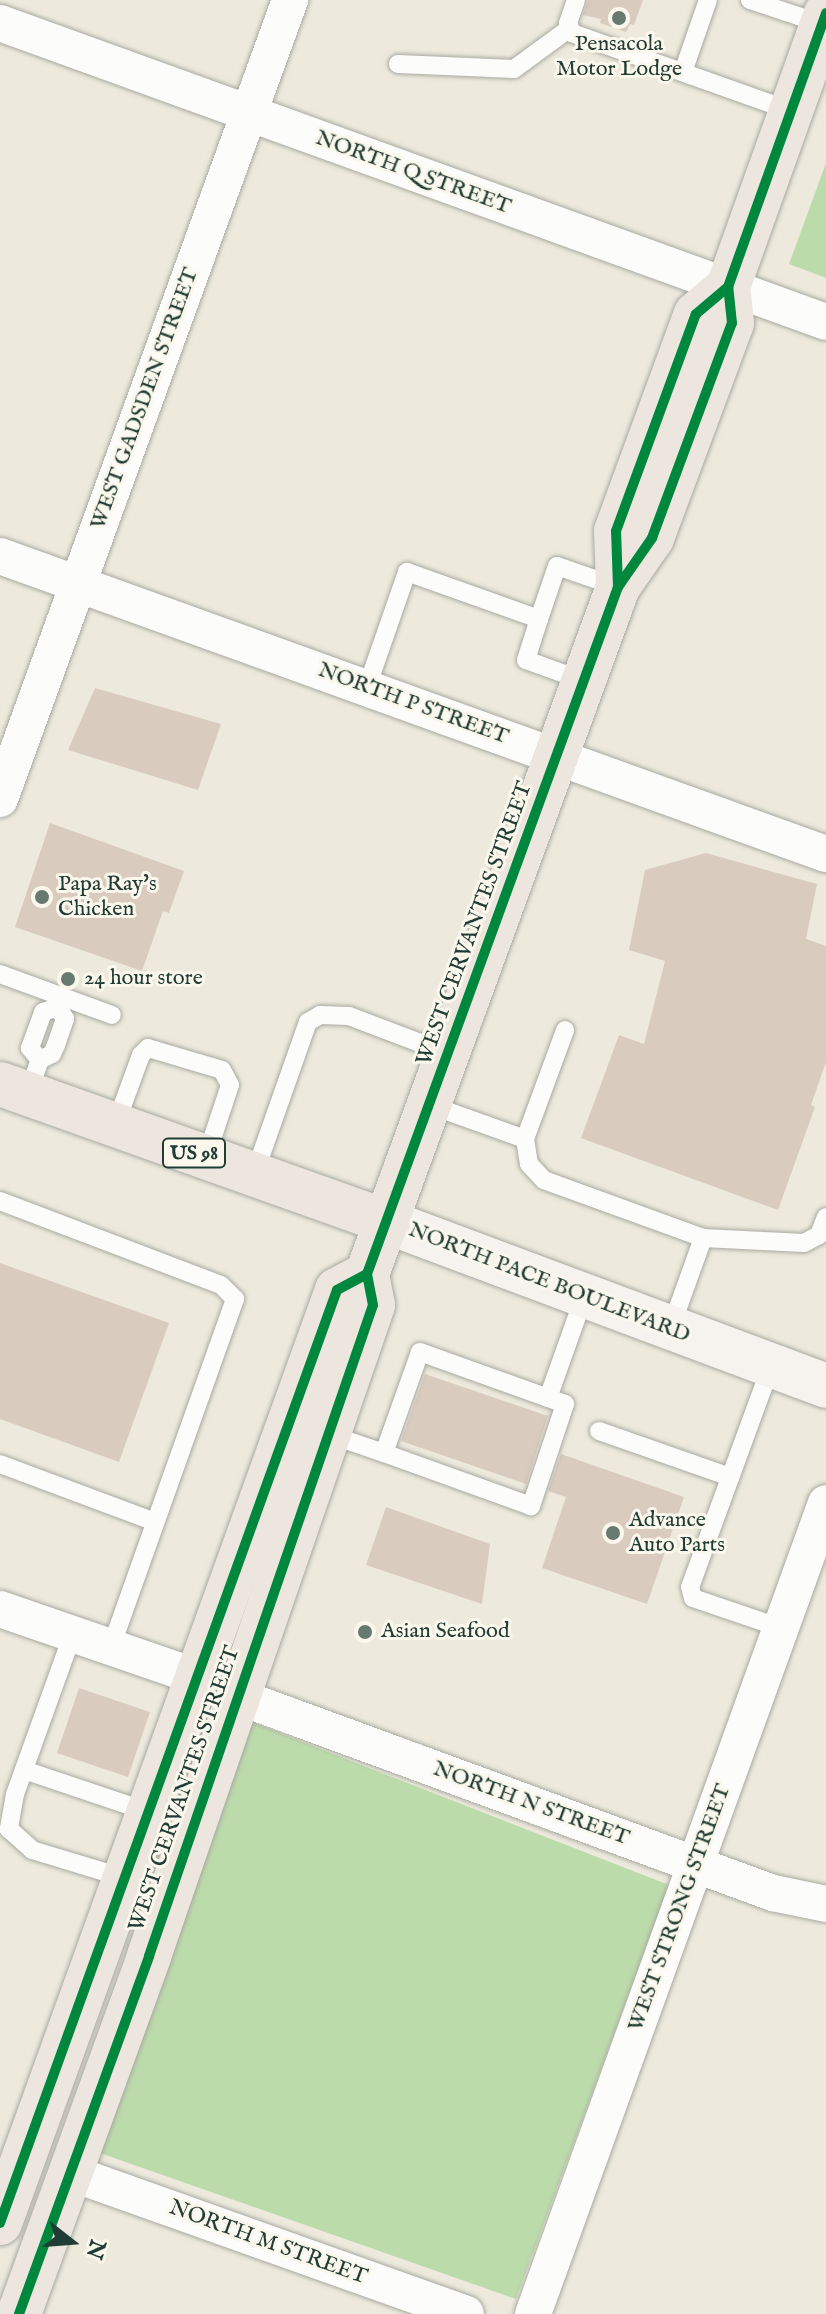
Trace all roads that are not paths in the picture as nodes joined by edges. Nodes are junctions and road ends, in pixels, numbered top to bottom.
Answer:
1 (290, 0) edge
2 (576, 0) edge
3 (708, 0) edge
4 (750, 0) edge
5 (824, 19) edge
6 (0, 23) edge
7 (570, 28) junction
8 (398, 64) dead end
9 (683, 72) junction
10 (791, 111) junction
11 (249, 114) junction
12 (728, 287) junction
13 (826, 322) edge
14 (0, 556) edge
15 (78, 583) junction
16 (618, 587) junction
17 (539, 619) junction
18 (585, 681) junction
19 (367, 687) junction
20 (558, 756) junction
21 (0, 799) edge
22 (826, 854) edge
23 (0, 974) edge
24 (60, 1002) junction
25 (112, 1015) dead end
26 (565, 1030) dead end
27 (449, 1054) junction
28 (17, 1086) edge
29 (430, 1105) junction
30 (115, 1126) junction
31 (525, 1139) junction
32 (205, 1157) junction
33 (254, 1175) junction
34 (0, 1201) edge
35 (826, 1217) edge
36 (388, 1222) junction
37 (703, 1238) junction
38 (367, 1274) junction
39 (584, 1297) junction
40 (670, 1329) junction
41 (771, 1366) junction
42 (826, 1386) edge
43 (548, 1398) junction
44 (599, 1431) dead end
45 (328, 1434) junction
46 (384, 1453) junction
47 (0, 1464) edge
48 (730, 1477) junction
49 (826, 1503) edge
50 (155, 1522) junction
51 (0, 1609) edge
52 (781, 1628) junction
53 (72, 1636) junction
54 (110, 1650) junction
55 (198, 1677) junction
56 (239, 1697) junction
57 (24, 1770) junction
58 (149, 1812) junction
59 (696, 1864) junction
60 (125, 1878) junction
61 (826, 1904) edge
62 (13, 2145) edge
63 (71, 2173) junction
64 (0, 2223) edge
65 (19, 2314) edge
66 (466, 2314) edge
67 (533, 2314) edge

1 - 11 street, WEST GADSDEN STREET
2 - 7 lane
3 - 9 lane
4 - 5 lane
5 - 10 main road, WEST CERVANTES STREET
6 - 11 street, NORTH Q STREET
7 - 8 lane
7 - 9 lane
9 - 10 lane
10 - 12 main road, WEST CERVANTES STREET
11 - 12 street, NORTH Q STREET
11 - 15 street, WEST GADSDEN STREET
12 - 13 street, NORTH Q STREET
12 - 16 main road, WEST CERVANTES STREET
14 - 15 street, NORTH P STREET
15 - 19 street, NORTH P STREET
15 - 21 street, WEST GADSDEN STREET
16 - 17 lane
16 - 18 main road, WEST CERVANTES STREET
17 - 18 lane
17 - 19 lane
18 - 20 main road, WEST CERVANTES STREET
19 - 20 street, NORTH P STREET
20 - 22 street, NORTH P STREET
20 - 27 main road, WEST CERVANTES STREET
23 - 24 lane
24 - 25 lane
24 - 28 lane
26 - 31 lane
27 - 29 main road, WEST CERVANTES STREET
27 - 33 lane
28 - 30 main road, NORTH PACE BOULEVARD / US 98
29 - 31 lane
29 - 36 main road, WEST CERVANTES STREET
30 - 32 main road, NORTH PACE BOULEVARD / US 98
30 - 32 lane
31 - 37 lane
32 - 33 main road, NORTH PACE BOULEVARD / US 98
33 - 36 main road, NORTH PACE BOULEVARD / US 98
34 - 50 lane
35 - 37 lane
36 - 38 main road, WEST CERVANTES STREET
36 - 39 main road, NORTH PACE BOULEVARD
37 - 40 lane
38 - 45 main road, WEST CERVANTES STREET
38 - 55 main road, WEST CERVANTES STREET
39 - 40 main road, NORTH PACE BOULEVARD
39 - 43 lane
40 - 41 main road, NORTH PACE BOULEVARD
41 - 42 main road, NORTH PACE BOULEVARD
41 - 48 lane
43 - 46 lane
43 - 46 lane
44 - 48 lane
45 - 46 lane
45 - 56 main road, WEST CERVANTES STREET
47 - 50 lane
48 - 52 lane
49 - 52 street, WEST STRONG STREET
50 - 54 lane
51 - 53 street
52 - 59 street, WEST STRONG STREET
53 - 54 street
53 - 57 lane
54 - 55 street
55 - 58 main road, WEST CERVANTES STREET
56 - 59 street, NORTH N STREET
56 - 63 main road, WEST CERVANTES STREET
57 - 58 lane
57 - 60 lane
58 - 60 main road, WEST CERVANTES STREET
59 - 61 street, NORTH N STREET
59 - 67 street, WEST STRONG STREET
60 - 62 main road, WEST CERVANTES STREET
62 - 64 main road, WEST CERVANTES STREET
63 - 65 main road, WEST CERVANTES STREET
63 - 66 street, NORTH M STREET

